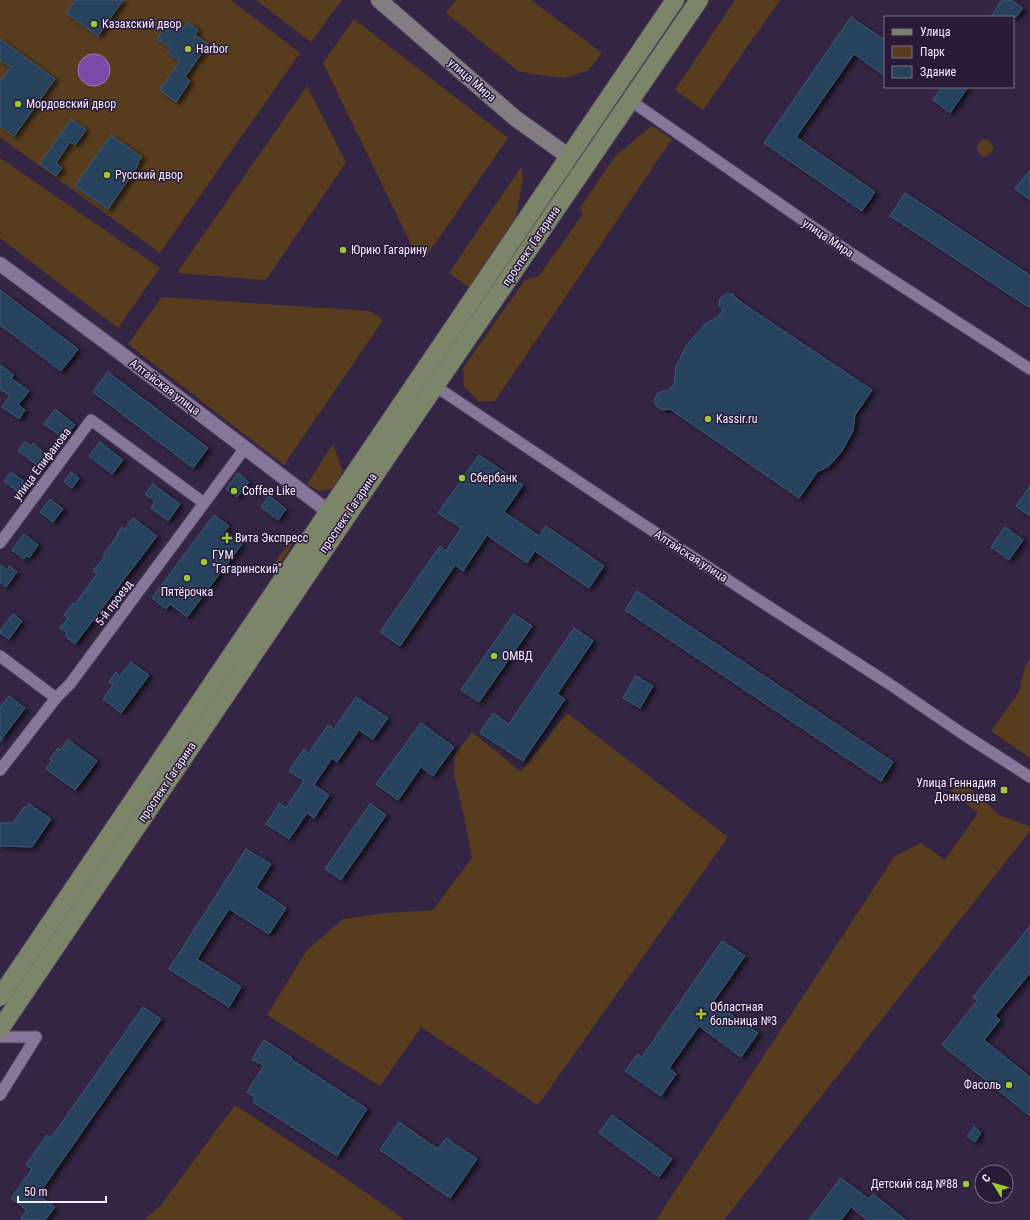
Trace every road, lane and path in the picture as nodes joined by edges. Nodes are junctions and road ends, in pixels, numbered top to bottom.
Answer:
1 (379, 0) edge
2 (675, 0) edge
3 (699, 0) edge
4 (630, 101) junction
5 (568, 156) junction
6 (585, 168) junction
7 (0, 264) edge
8 (1030, 369) edge
9 (420, 376) junction
10 (435, 386) junction
11 (245, 448) junction
12 (204, 503) junction
13 (336, 517) junction
14 (0, 543) edge
15 (0, 656) edge
16 (56, 698) junction
17 (0, 770) edge
18 (1030, 777) edge
19 (0, 997) edge
20 (0, 1029) edge
21 (0, 1037) edge
22 (0, 1095) edge

1 - 5 main road, улица Мира
2 - 5 main road, проспект Гагарина
3 - 4 main road, проспект Гагарина
4 - 6 main road, проспект Гагарина
4 - 8 street, улица Мира
5 - 6 main road
5 - 9 main road, проспект Гагарина
6 - 10 main road, проспект Гагарина
7 - 11 street, Алтайская улица
9 - 10 main road, Алтайская улица
9 - 13 main road, проспект Гагарина
10 - 13 main road, проспект Гагарина
10 - 18 street, Алтайская улица
11 - 12 street, 5-й проезд
11 - 13 street, Алтайская улица
12 - 14 street, улица Епифанова
12 - 16 street, 5-й проезд
13 - 19 main road, проспект Гагарина
13 - 20 main road, проспект Гагарина
15 - 16 street
16 - 17 street, 5-й проезд
21 - 22 street

